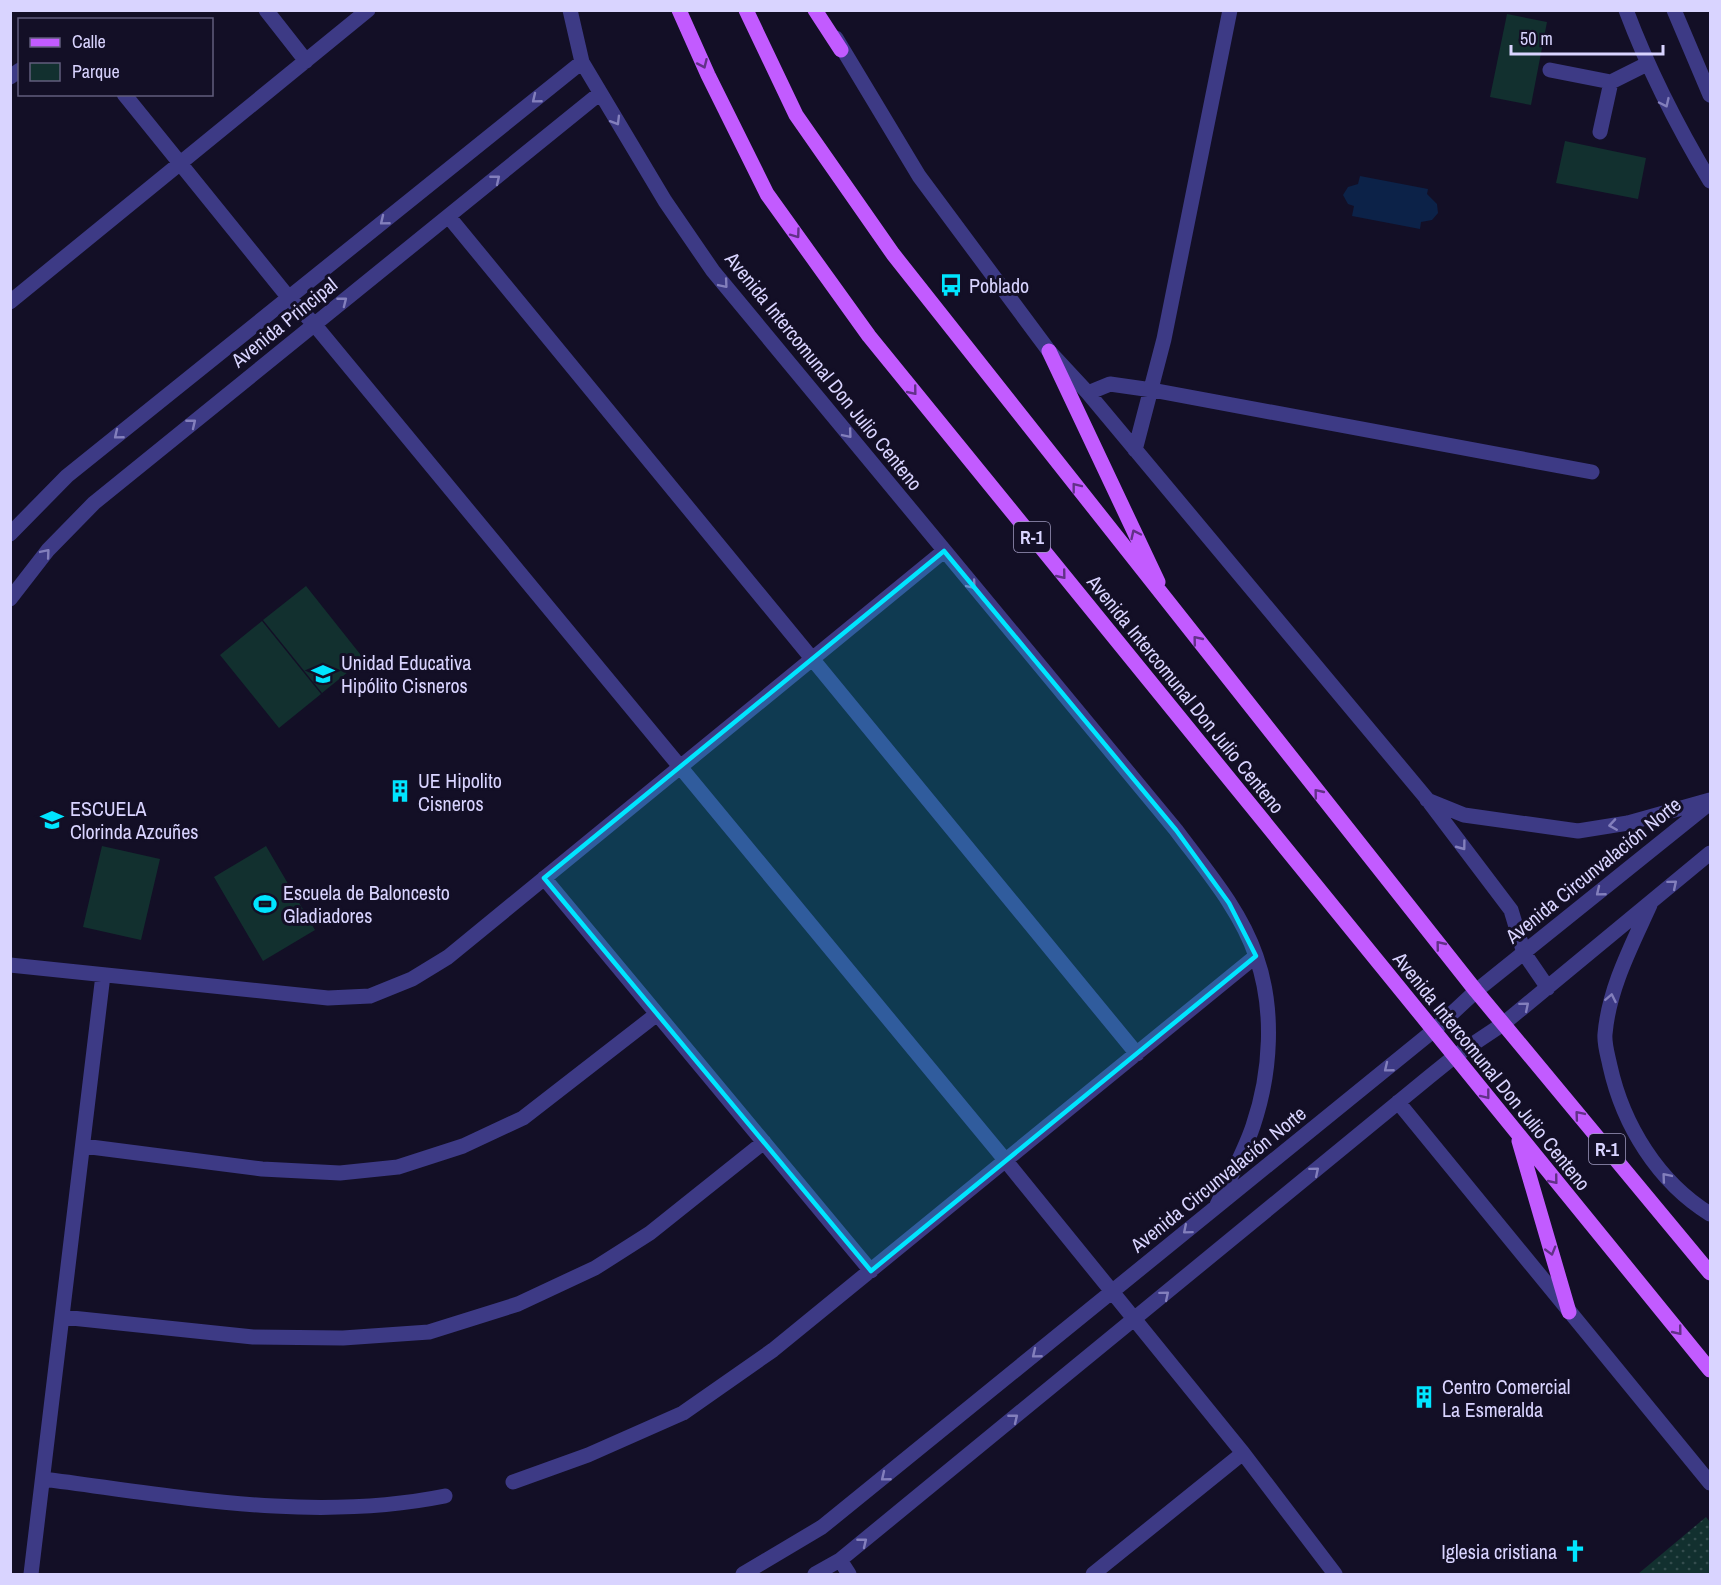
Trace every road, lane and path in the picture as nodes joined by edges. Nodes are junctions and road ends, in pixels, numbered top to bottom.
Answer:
1 (266, 10) edge
2 (368, 10) edge
3 (570, 10) edge
4 (679, 10) edge
5 (746, 10) edge
6 (814, 10) edge
7 (824, 10) edge
8 (1230, 10) edge
9 (1626, 10) edge
10 (1674, 10) edge
11 (841, 50) junction
12 (306, 61) junction
13 (582, 62) junction
14 (1647, 64) junction
15 (1550, 70) dead end
16 (1611, 82) junction
17 (599, 94) junction
18 (1710, 95) edge
19 (126, 96) edge
20 (1600, 132) dead end
21 (180, 163) junction
22 (1710, 182) edge
23 (449, 217) junction
24 (289, 298) junction
25 (10, 302) edge
26 (314, 324) junction
27 (1049, 351) junction
28 (1152, 390) junction
29 (1088, 393) junction
30 (1136, 450) junction
31 (1592, 472) dead end
32 (10, 534) edge
33 (944, 551) junction
34 (10, 599) edge
35 (1169, 606) junction
36 (813, 660) junction
37 (680, 767) junction
38 (1427, 799) junction
39 (1710, 802) edge
40 (1710, 853) edge
41 (544, 878) junction
42 (1651, 902) junction
43 (1524, 954) junction
44 (1256, 956) junction
45 (10, 965) edge
46 (103, 975) junction
47 (1548, 988) junction
48 (1476, 991) junction
49 (657, 1014) junction
50 (1503, 1024) junction
51 (1433, 1031) junction
52 (1137, 1054) junction
53 (1455, 1056) junction
54 (1398, 1102) junction
55 (1517, 1135) junction
56 (764, 1142) junction
57 (83, 1146) junction
58 (1006, 1161) junction
59 (1217, 1205) junction
60 (1710, 1214) edge
61 (871, 1271) junction
62 (1710, 1273) edge
63 (1111, 1293) junction
64 (1569, 1312) junction
65 (62, 1317) junction
66 (1134, 1320) junction
67 (1710, 1370) edge
68 (1243, 1453) junction
69 (43, 1479) junction
70 (513, 1482) dead end
71 (1710, 1483) edge
72 (445, 1497) dead end
73 (840, 1560) junction
74 (31, 1575) edge
75 (743, 1575) edge
76 (815, 1575) edge
77 (849, 1575) edge
78 (1093, 1575) edge
79 (1335, 1575) edge

1 - 12 street
2 - 12 street
3 - 13 street, Avenida Intercomunal Don Julio Centeno
4 -> 51 main road, Avenida Intercomunal Don Julio Centeno / R-1
35 -> 5 main road, Avenida Intercomunal Don Julio Centeno / R-1
6 - 11 main road
7 - 11 street
8 - 28 street
9 - 14 street
10 - 18 street
11 - 27 street
12 - 21 street
13 - 17 street, Avenida Intercomunal Don Julio Centeno
13 -> 24 street, Avenida Principal
14 - 16 street
14 -> 22 street
15 - 16 street
16 - 20 street
23 -> 17 street, Avenida Principal
17 -> 33 street, Avenida Intercomunal Don Julio Centeno
19 - 21 street
21 - 24 street
21 - 25 street
26 -> 23 street, Avenida Principal
23 - 36 street
24 - 26 street
24 -> 32 street, Avenida Principal
34 -> 26 street, Avenida Principal
26 - 37 street
27 - 29 street
35 -> 27 main road
28 - 29 street
28 - 30 street
28 - 31 street
29 - 30 street
30 - 38 street
33 - 36 street
33 -> 44 street, Avenida Intercomunal Don Julio Centeno
48 -> 35 main road, Avenida Intercomunal Don Julio Centeno / R-1
36 - 37 street
36 - 52 street
37 - 41 street
37 - 58 street
39 -> 38 street
38 -> 43 street
39 -> 43 street, Avenida Circunvalación Norte
42 -> 40 street
41 - 46 street
41 - 49 street
42 - 47 street
60 -> 42 street
43 - 47 street
43 - 48 street, Avenida Circunvalación Norte
44 - 52 street
44 - 59 street, Avenida Intercomunal Don Julio Centeno
45 - 46 street
46 - 57 street
50 -> 47 street
48 - 50 main road, Avenida Intercomunal Don Julio Centeno / R-1
48 - 51 street, Avenida Circunvalación Norte
49 - 56 street
49 - 57 street
50 - 53 street
62 -> 50 main road, Avenida Intercomunal Don Julio Centeno / R-1
51 - 53 main road, Avenida Intercomunal Don Julio Centeno / R-1
51 -> 59 street, Avenida Circunvalación Norte
52 - 58 street
53 - 54 street
53 -> 55 main road, Avenida Intercomunal Don Julio Centeno / R-1
54 - 64 street
66 -> 54 street
55 -> 64 main road
55 -> 67 main road, Avenida Intercomunal Don Julio Centeno / R-1
56 - 61 street
56 - 65 street
57 - 65 street
58 - 61 street
58 - 63 street
59 -> 63 street, Avenida Circunvalación Norte
61 - 70 street
63 - 66 street
63 -> 75 street, Avenida Circunvalación Norte
64 - 71 street
65 - 69 street
66 - 68 street
73 -> 66 street
68 - 78 street
68 - 79 street
69 - 72 street
69 - 74 street
73 - 76 street
73 - 77 street

